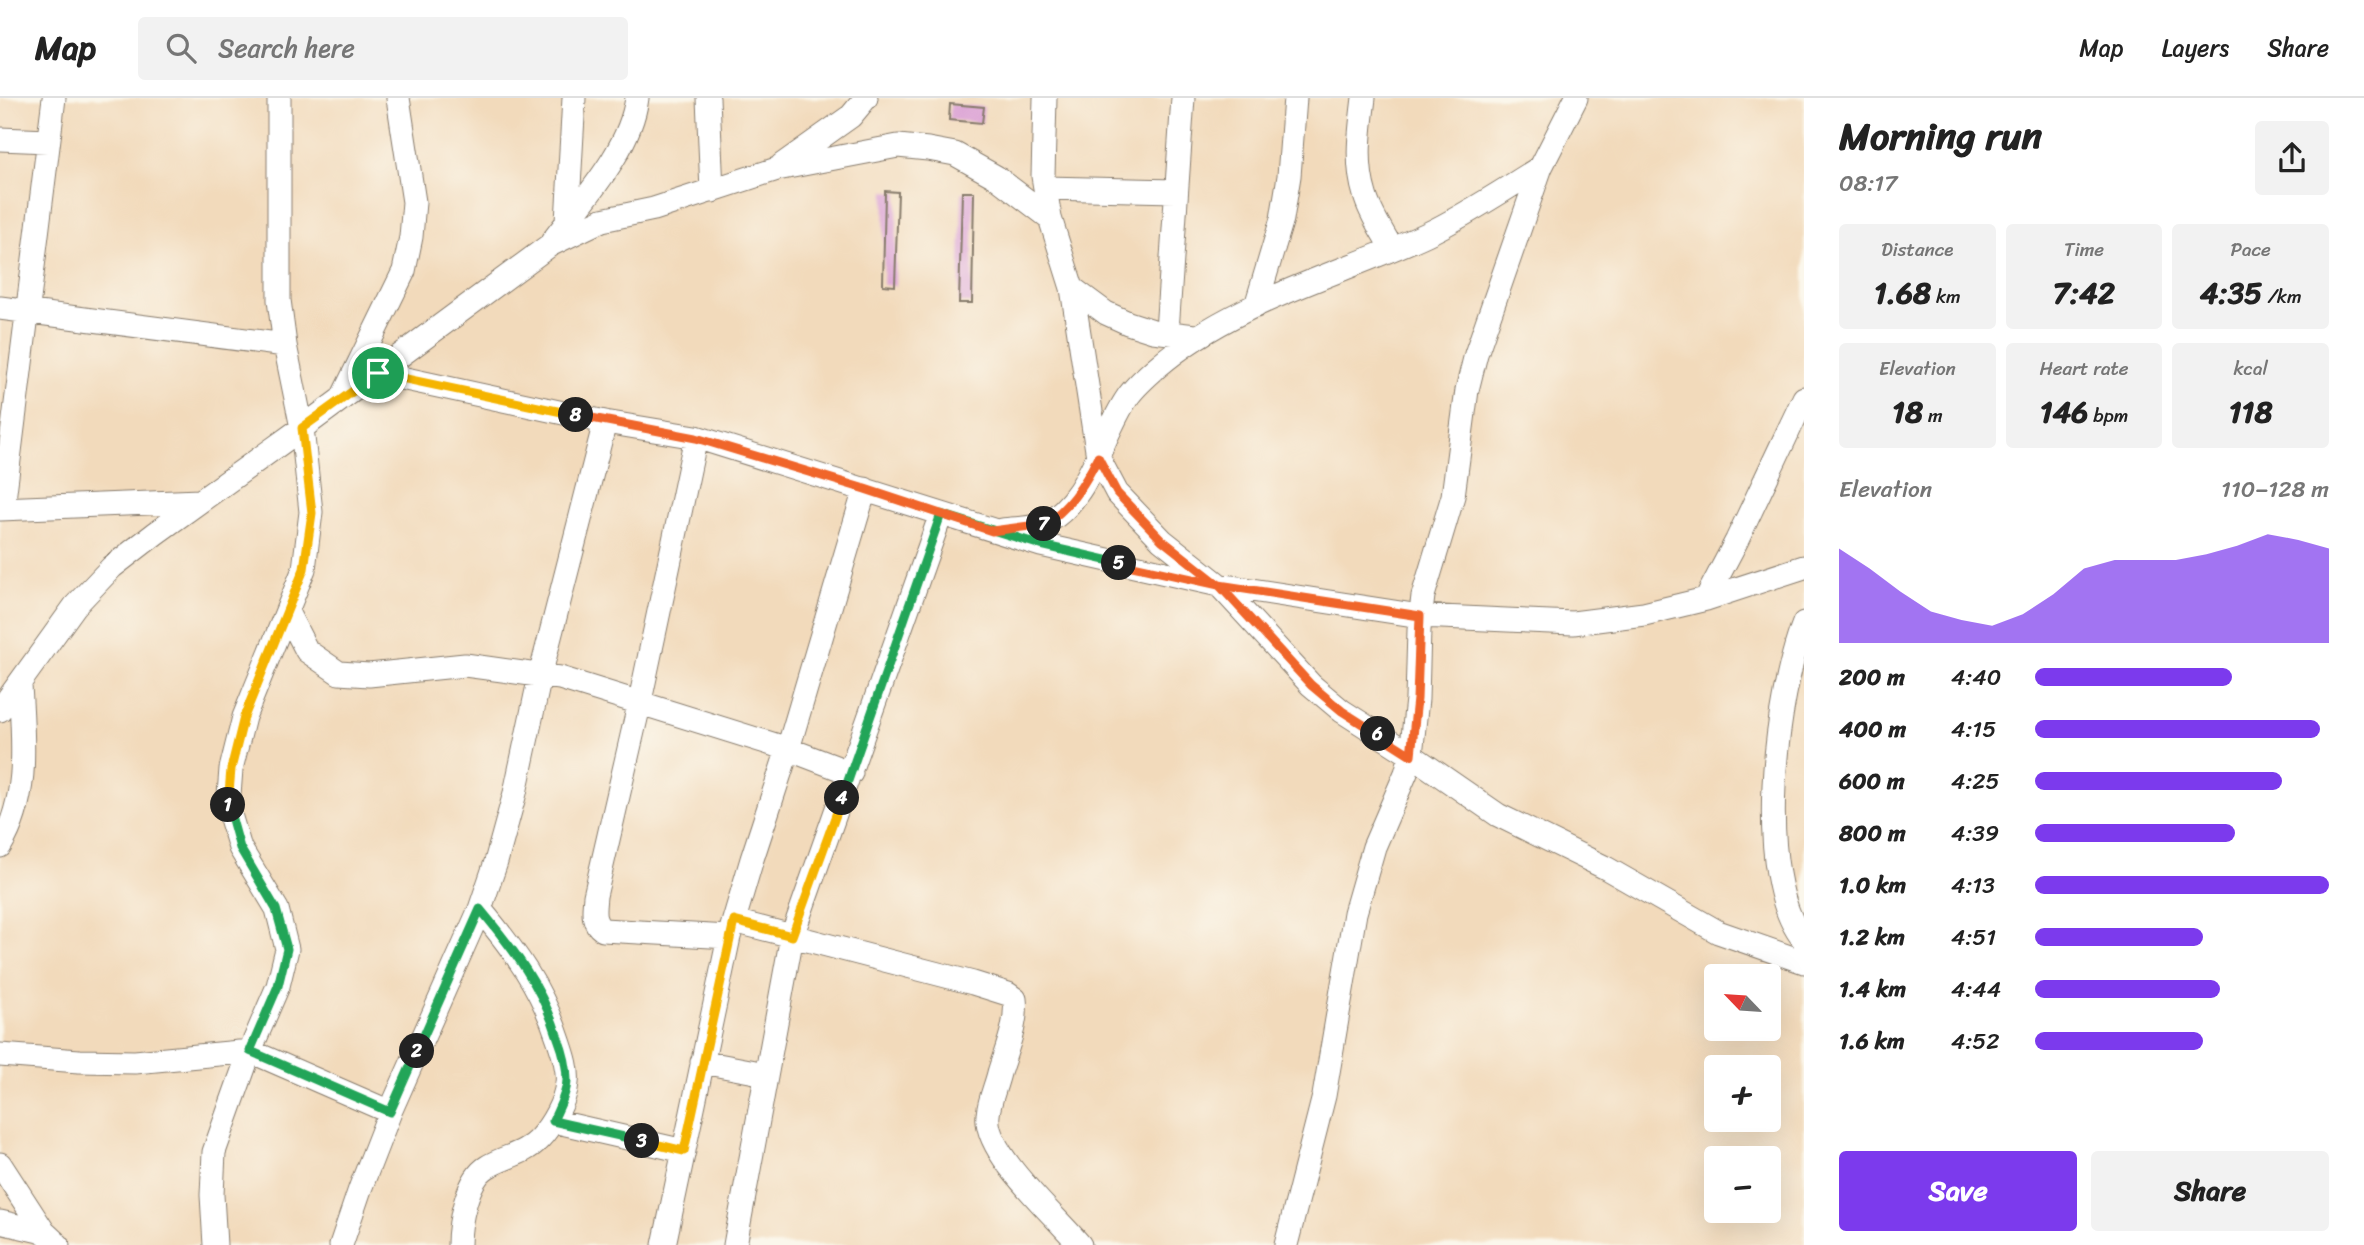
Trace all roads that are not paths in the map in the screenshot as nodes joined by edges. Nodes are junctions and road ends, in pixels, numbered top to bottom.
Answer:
1 (54, 98) edge
2 (279, 98) edge
3 (398, 98) edge
4 (574, 98) edge
5 (637, 98) edge
6 (708, 98) edge
7 (866, 98) edge
8 (1045, 98) edge
9 (1183, 98) edge
10 (1295, 98) edge
11 (1364, 98) edge
12 (1576, 98) edge
13 (0, 139) edge
14 (48, 141) junction
15 (1541, 167) junction
16 (776, 169) junction
17 (1045, 188) junction
18 (712, 191) junction
19 (1175, 191) junction
20 (1050, 218) junction
21 (567, 222) junction
22 (550, 245) junction
23 (1392, 249) junction
24 (1072, 288) junction
25 (1256, 306) junction
26 (0, 308) edge
27 (26, 312) junction
28 (1167, 331) junction
29 (1195, 336) junction
30 (285, 345) junction
31 (378, 373) junction
32 (1804, 398) edge
33 (342, 399) junction
34 (606, 422) junction
35 (302, 428) junction
36 (696, 438) junction
37 (1098, 457) junction
38 (865, 489) junction
39 (200, 501) junction
40 (1, 508) edge
41 (941, 514) junction
42 (992, 531) junction
43 (1804, 567) edge
44 (1219, 585) junction
45 (1706, 599) junction
46 (288, 612) junction
47 (1420, 616) junction
48 (1804, 623) edge
49 (540, 676) junction
50 (20, 685) junction
51 (640, 701) junction
52 (0, 710) edge
53 (788, 749) junction
54 (1411, 755) junction
55 (851, 773) junction
56 (0, 846) edge
57 (480, 909) junction
58 (732, 929) junction
59 (792, 936) junction
60 (1804, 940) edge
61 (1804, 962) edge
62 (250, 1051) junction
63 (0, 1055) edge
64 (702, 1062) junction
65 (766, 1074) junction
66 (390, 1112) junction
67 (553, 1121) junction
68 (684, 1151) junction
69 (0, 1164) edge
70 (0, 1222) edge
71 (51, 1239) edge
72 (669, 1244) edge
73 (215, 1245) edge
74 (341, 1245) edge
75 (459, 1245) edge
76 (735, 1245) edge
77 (1080, 1245) edge
78 (1286, 1245) edge

1 - 14 street
2 - 30 street
3 - 33 street
4 - 21 street
5 - 21 street
6 - 18 street
7 - 16 street
8 - 17 street
9 - 19 street
10 - 25 street
11 - 23 street
12 - 15 street
13 - 14 street
14 - 27 street
15 - 23 street
15 - 47 street
16 - 18 street
16 - 20 street
17 - 19 street
17 - 20 street
18 - 22 street
19 - 28 street
20 - 24 street
21 - 22 street
22 - 31 street
23 - 25 street
24 - 28 street
24 - 37 street
25 - 29 street
26 - 27 street
27 - 30 street
27 - 40 street
28 - 29 street
29 - 37 street
30 - 35 street
31 - 33 street
31 - 34 street
32 - 45 street
33 - 35 street
34 - 36 street
34 - 49 street
35 - 39 street
35 - 46 street
36 - 38 street
36 - 51 street
37 - 42 street
37 - 44 street
38 - 41 street
38 - 53 street
39 - 40 street
39 - 50 street
41 - 42 street
41 - 55 street
42 - 44 street
43 - 45 street
44 - 47 street
44 - 54 street
45 - 47 street
46 - 49 street
46 - 62 street
47 - 54 street
48 - 60 street
49 - 51 street
49 - 57 street
50 - 52 street
50 - 56 street
51 - 53 street
51 - 58 street
53 - 55 street
53 - 58 street
54 - 61 street
54 - 78 street
55 - 59 street
57 - 66 street
57 - 67 street
58 - 59 street
58 - 64 street
59 - 65 street
59 - 77 street
62 - 63 street
62 - 66 street
62 - 73 street
64 - 65 street
64 - 68 street
65 - 76 street
66 - 74 street
67 - 68 street
67 - 75 street
68 - 72 street
69 - 71 street
70 - 71 street

